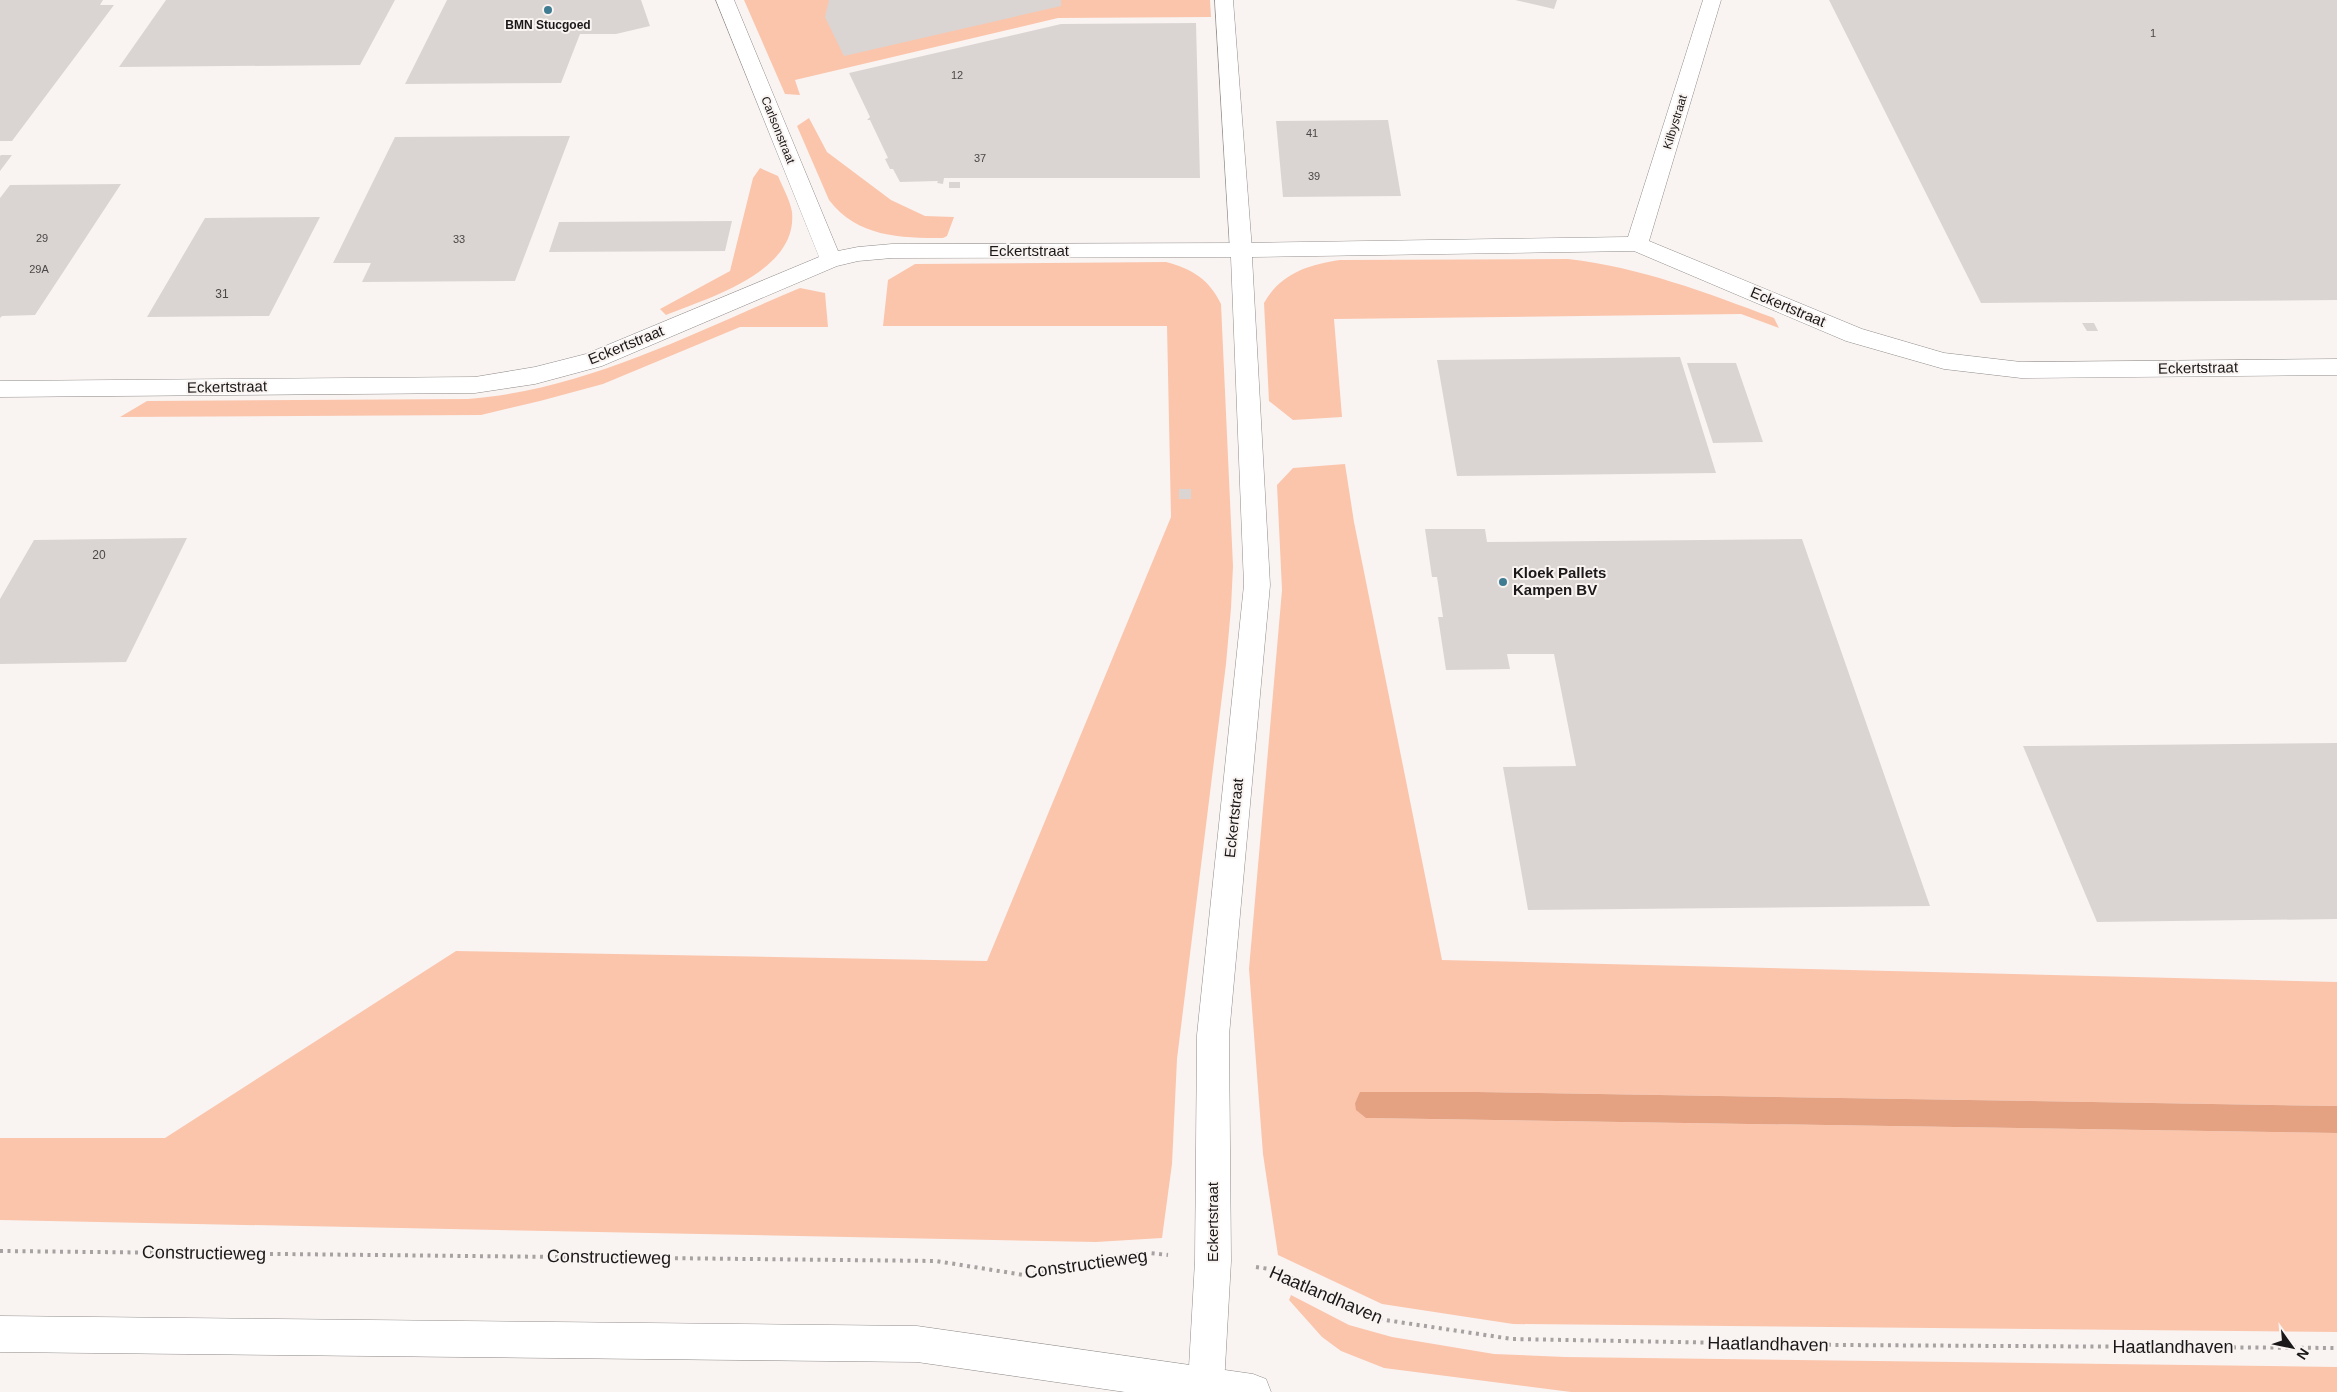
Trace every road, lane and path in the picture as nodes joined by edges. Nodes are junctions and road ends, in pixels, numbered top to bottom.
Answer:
1 (725, 0) edge
2 (1224, 0) edge
3 (1712, 0) edge
4 (1637, 244) junction
5 (1241, 250) junction
6 (831, 260) junction
7 (2337, 367) edge
8 (0, 389) edge
9 (0, 1251) edge
10 (1213, 1261) junction
11 (0, 1334) edge
12 (2337, 1348) edge
13 (1206, 1389) edge
14 (1254, 1392) edge

1 - 6 street, Carlsonstraat
2 - 5 street
3 - 4 street, Kilbystraat
4 - 5 street, Eckertstraat
4 - 7 street, Eckertstraat
5 - 6 street, Eckertstraat
5 - 10 street, Eckertstraat
6 - 8 street, Eckertstraat
9 - 10 path, Constructieweg
10 - 12 path, Haatlandhaven
10 - 13 street, Eckertstraat
11 - 13 street
13 - 14 street

